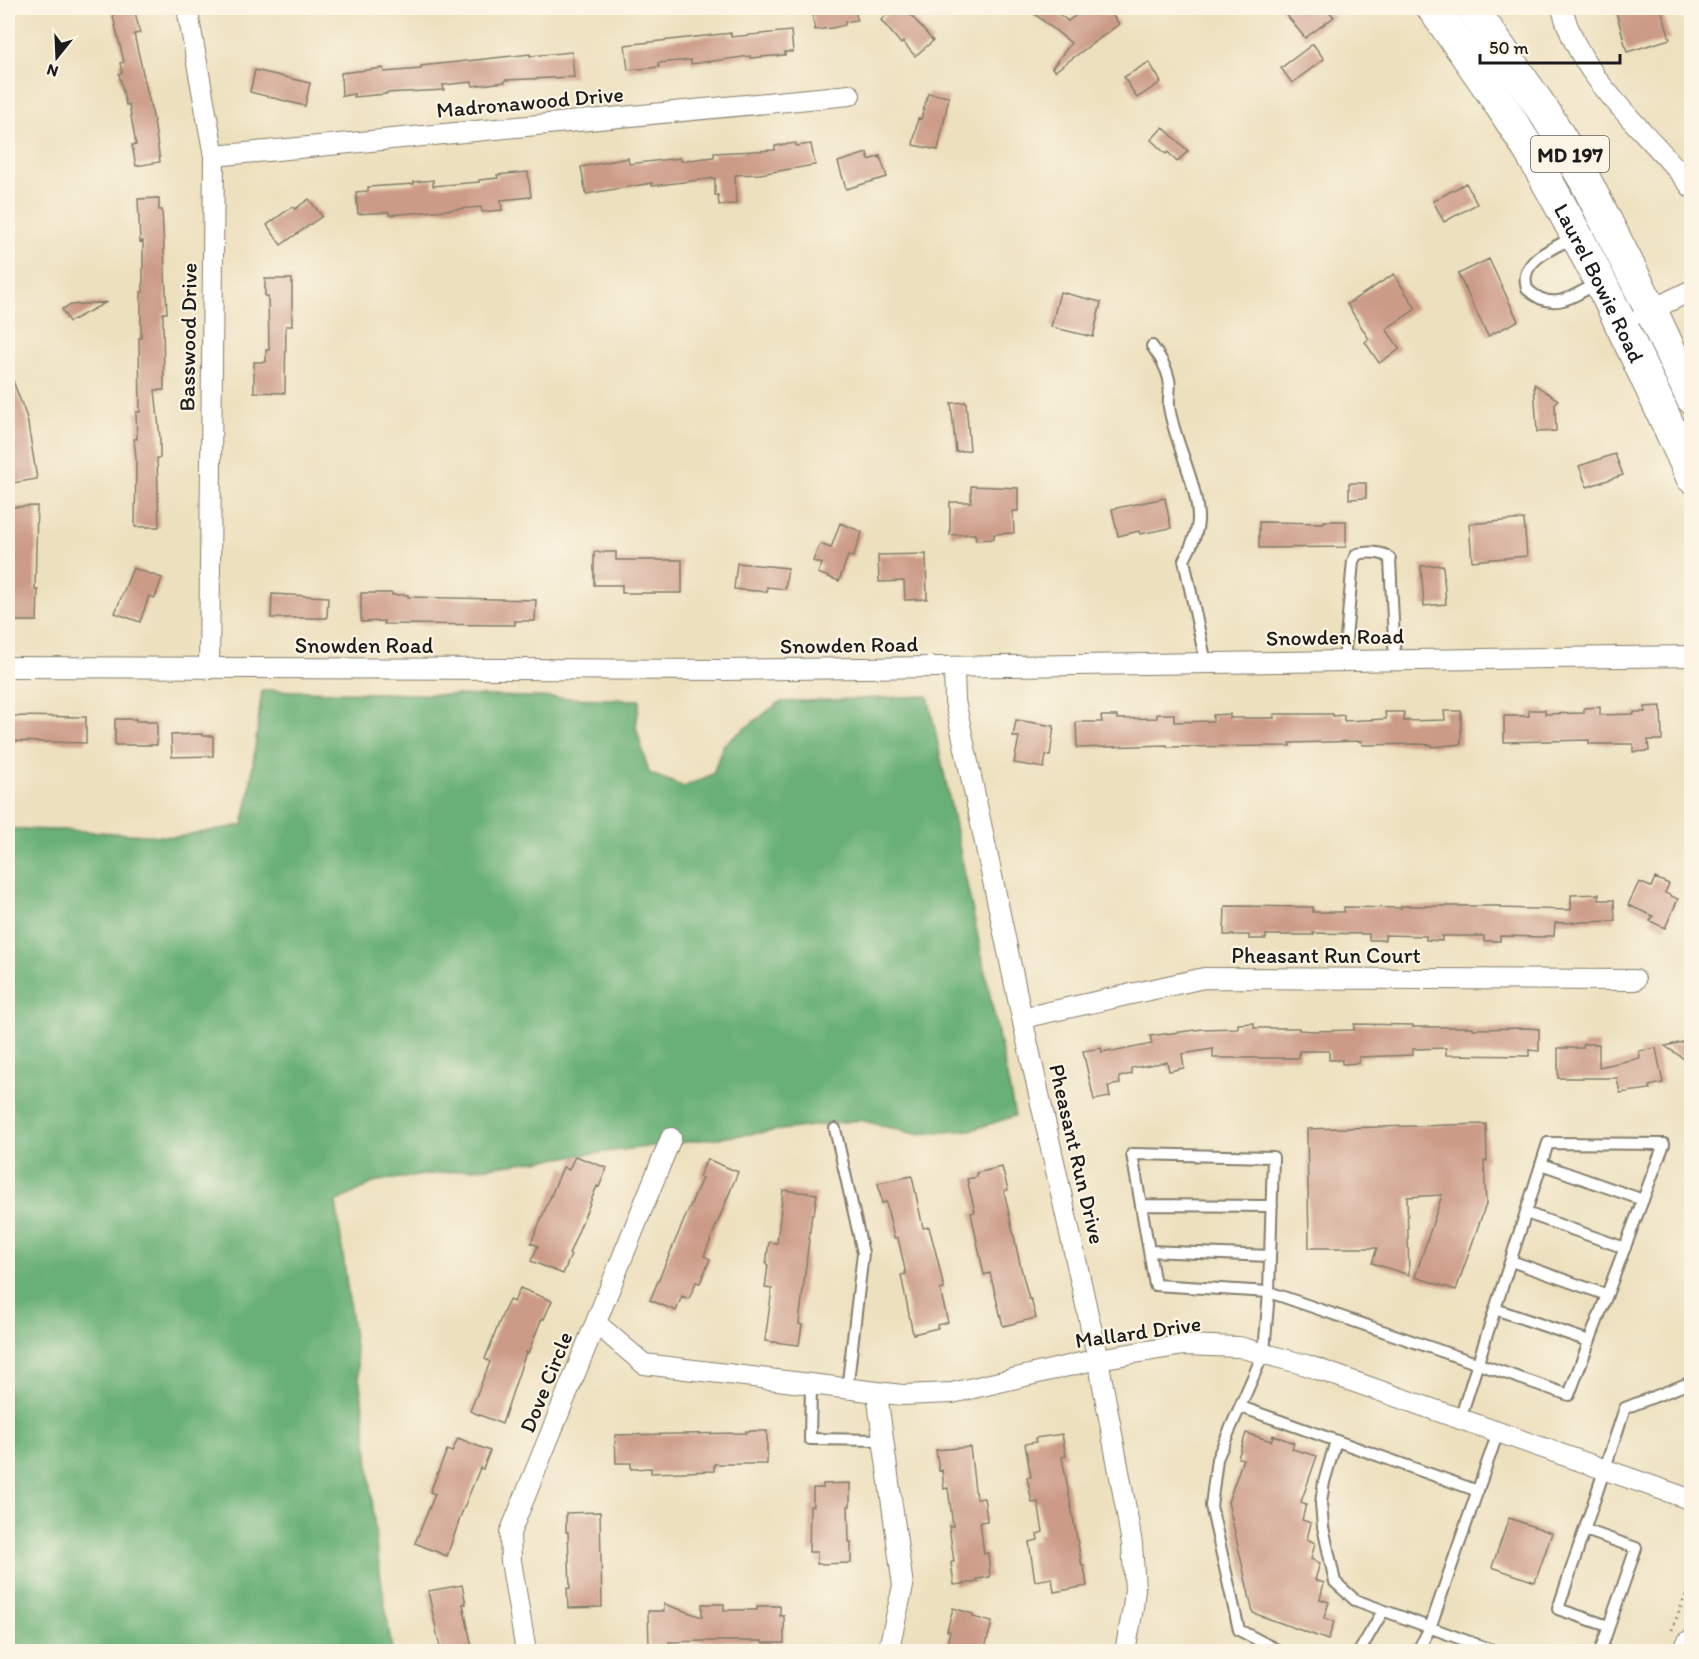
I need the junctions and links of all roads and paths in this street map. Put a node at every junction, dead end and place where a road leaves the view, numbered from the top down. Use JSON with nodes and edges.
{"nodes":[{"id":1,"x":187,"y":8,"type":"edge"},
{"id":2,"x":1433,"y":8,"type":"edge"},
{"id":3,"x":1472,"y":8,"type":"edge"},
{"id":4,"x":1562,"y":8,"type":"edge"},
{"id":5,"x":850,"y":95,"type":"dead end"},
{"id":6,"x":214,"y":156,"type":"junction"},
{"id":7,"x":1692,"y":188,"type":"edge"},
{"id":8,"x":1576,"y":236,"type":"junction"},
{"id":9,"x":1600,"y":282,"type":"junction"},
{"id":10,"x":1692,"y":291,"type":"edge"},
{"id":11,"x":1651,"y":310,"type":"junction"},
{"id":12,"x":1622,"y":325,"type":"junction"},
{"id":13,"x":1152,"y":346,"type":"dead end"},
{"id":14,"x":1692,"y":398,"type":"edge"},
{"id":15,"x":1692,"y":477,"type":"edge"},
{"id":16,"x":1692,"y":656,"type":"edge"},
{"id":17,"x":1344,"y":661,"type":"junction"},
{"id":18,"x":1395,"y":661,"type":"junction"},
{"id":19,"x":1206,"y":663,"type":"junction"},
{"id":20,"x":8,"y":667,"type":"edge"},
{"id":21,"x":954,"y":668,"type":"junction"},
{"id":22,"x":209,"y":669,"type":"junction"},
{"id":23,"x":1635,"y":980,"type":"dead end"},
{"id":24,"x":1022,"y":1018,"type":"junction"},
{"id":25,"x":835,"y":1129,"type":"dead end"},
{"id":26,"x":671,"y":1138,"type":"dead end"},
{"id":27,"x":1541,"y":1164,"type":"junction"},
{"id":28,"x":1643,"y":1200,"type":"junction"},
{"id":29,"x":1141,"y":1205,"type":"junction"},
{"id":30,"x":1272,"y":1206,"type":"junction"},
{"id":31,"x":1526,"y":1213,"type":"junction"},
{"id":32,"x":1624,"y":1248,"type":"junction"},
{"id":33,"x":1149,"y":1251,"type":"junction"},
{"id":34,"x":1270,"y":1256,"type":"junction"},
{"id":35,"x":1511,"y":1261,"type":"junction"},
{"id":36,"x":1269,"y":1292,"type":"junction"},
{"id":37,"x":1607,"y":1295,"type":"junction"},
{"id":38,"x":1495,"y":1309,"type":"junction"},
{"id":39,"x":596,"y":1323,"type":"junction"},
{"id":40,"x":1589,"y":1341,"type":"junction"},
{"id":41,"x":1264,"y":1352,"type":"junction"},
{"id":42,"x":1098,"y":1359,"type":"junction"},
{"id":43,"x":1478,"y":1362,"type":"junction"},
{"id":44,"x":1692,"y":1382,"type":"edge"},
{"id":45,"x":811,"y":1386,"type":"junction"},
{"id":46,"x":846,"y":1390,"type":"junction"},
{"id":47,"x":877,"y":1394,"type":"junction"},
{"id":48,"x":1241,"y":1407,"type":"junction"},
{"id":49,"x":1460,"y":1419,"type":"junction"},
{"id":50,"x":1498,"y":1432,"type":"junction"},
{"id":51,"x":884,"y":1440,"type":"junction"},
{"id":52,"x":1336,"y":1441,"type":"junction"},
{"id":53,"x":1606,"y":1470,"type":"junction"},
{"id":54,"x":1478,"y":1491,"type":"junction"},
{"id":55,"x":1692,"y":1500,"type":"edge"},
{"id":56,"x":1585,"y":1530,"type":"junction"},
{"id":57,"x":1692,"y":1578,"type":"edge"},
{"id":58,"x":1383,"y":1611,"type":"junction"},
{"id":59,"x":1608,"y":1626,"type":"junction"},
{"id":60,"x":1430,"y":1628,"type":"junction"},
{"id":61,"x":1465,"y":1640,"type":"junction"},
{"id":62,"x":1684,"y":1643,"type":"edge"},
{"id":63,"x":526,"y":1652,"type":"edge"},
{"id":64,"x":888,"y":1652,"type":"edge"},
{"id":65,"x":1125,"y":1652,"type":"edge"},
{"id":66,"x":1281,"y":1652,"type":"edge"},
{"id":67,"x":1359,"y":1652,"type":"edge"},
{"id":68,"x":1417,"y":1652,"type":"edge"},
{"id":69,"x":1460,"y":1652,"type":"edge"},
{"id":70,"x":1497,"y":1652,"type":"edge"},
{"id":71,"x":1600,"y":1652,"type":"edge"}],
"edges":[{"from":1,"to":6,"type":"street","name":"Basswood Drive"},
{"from":2,"to":8,"type":"main road","name":"Laurel Bowie Road","number":"MD 197"},
{"from":3,"to":11,"type":"main road","name":"Laurel Bowie Road","number":"MD 197"},
{"from":4,"to":7,"type":"street"},
{"from":5,"to":6,"type":"street","name":"Madronawood Drive"},
{"from":6,"to":22,"type":"street","name":"Basswood Drive"},
{"from":8,"to":9,"type":"main road","name":"Laurel Bowie Road","number":"MD 197"},
{"from":8,"to":9,"type":"lane"},
{"from":9,"to":12,"type":"main road","name":"Laurel Bowie Road","number":"MD 197"},
{"from":10,"to":11,"type":"street"},
{"from":11,"to":12,"type":"street"},
{"from":11,"to":14,"type":"main road","name":"Laurel Bowie Road","number":"MD 197"},
{"from":12,"to":15,"type":"main road","name":"Laurel Bowie Road","number":"MD 197"},
{"from":13,"to":19,"type":"lane"},
{"from":16,"to":18,"type":"street","name":"Snowden Road"},
{"from":17,"to":18,"type":"street","name":"Snowden Road"},
{"from":17,"to":18,"type":"lane"},
{"from":17,"to":19,"type":"street","name":"Snowden Road"},
{"from":19,"to":21,"type":"street","name":"Snowden Road"},
{"from":20,"to":22,"type":"street","name":"Snowden Road"},
{"from":21,"to":22,"type":"street","name":"Snowden Road"},
{"from":21,"to":24,"type":"street","name":"Pheasant Run Drive"},
{"from":23,"to":24,"type":"street","name":"Pheasant Run Court"},
{"from":24,"to":42,"type":"street","name":"Pheasant Run Drive"},
{"from":25,"to":46,"type":"lane"},
{"from":26,"to":39,"type":"street","name":"Dove Circle"},
{"from":27,"to":28,"type":"lane"},
{"from":27,"to":28,"type":"lane"},
{"from":27,"to":31,"type":"lane"},
{"from":28,"to":32,"type":"lane"},
{"from":29,"to":30,"type":"lane"},
{"from":29,"to":30,"type":"lane"},
{"from":29,"to":33,"type":"lane"},
{"from":30,"to":34,"type":"lane"},
{"from":31,"to":32,"type":"lane"},
{"from":31,"to":35,"type":"lane"},
{"from":32,"to":37,"type":"lane"},
{"from":33,"to":34,"type":"lane"},
{"from":33,"to":36,"type":"lane"},
{"from":34,"to":36,"type":"lane"},
{"from":35,"to":37,"type":"lane"},
{"from":35,"to":38,"type":"lane"},
{"from":36,"to":41,"type":"lane"},
{"from":36,"to":43,"type":"lane"},
{"from":37,"to":40,"type":"lane"},
{"from":38,"to":40,"type":"lane"},
{"from":38,"to":43,"type":"lane"},
{"from":39,"to":45,"type":"street","name":"Mallard Drive"},
{"from":39,"to":63,"type":"street","name":"Dove Circle"},
{"from":40,"to":43,"type":"lane"},
{"from":41,"to":42,"type":"street","name":"Mallard Drive"},
{"from":41,"to":48,"type":"lane"},
{"from":41,"to":49,"type":"street","name":"Mallard Drive"},
{"from":42,"to":47,"type":"street","name":"Mallard Drive"},
{"from":42,"to":65,"type":"street","name":"Pheasant Run Drive"},
{"from":43,"to":49,"type":"lane"},
{"from":44,"to":53,"type":"lane"},
{"from":45,"to":46,"type":"street","name":"Mallard Drive"},
{"from":45,"to":51,"type":"lane"},
{"from":46,"to":47,"type":"street","name":"Mallard Drive"},
{"from":47,"to":51,"type":"street"},
{"from":48,"to":52,"type":"lane"},
{"from":48,"to":66,"type":"lane"},
{"from":49,"to":50,"type":"street","name":"Mallard Drive"},
{"from":50,"to":53,"type":"street","name":"Mallard Drive"},
{"from":50,"to":54,"type":"lane"},
{"from":51,"to":64,"type":"street"},
{"from":52,"to":54,"type":"lane"},
{"from":52,"to":58,"type":"lane"},
{"from":53,"to":55,"type":"street","name":"Mallard Drive"},
{"from":53,"to":56,"type":"lane"},
{"from":54,"to":60,"type":"lane"},
{"from":56,"to":59,"type":"lane"},
{"from":56,"to":59,"type":"lane"},
{"from":57,"to":62,"type":"path"},
{"from":58,"to":60,"type":"lane"},
{"from":58,"to":67,"type":"lane"},
{"from":59,"to":71,"type":"lane"},
{"from":60,"to":61,"type":"lane"},
{"from":60,"to":68,"type":"lane"},
{"from":61,"to":69,"type":"lane"},
{"from":61,"to":70,"type":"lane"}]}
